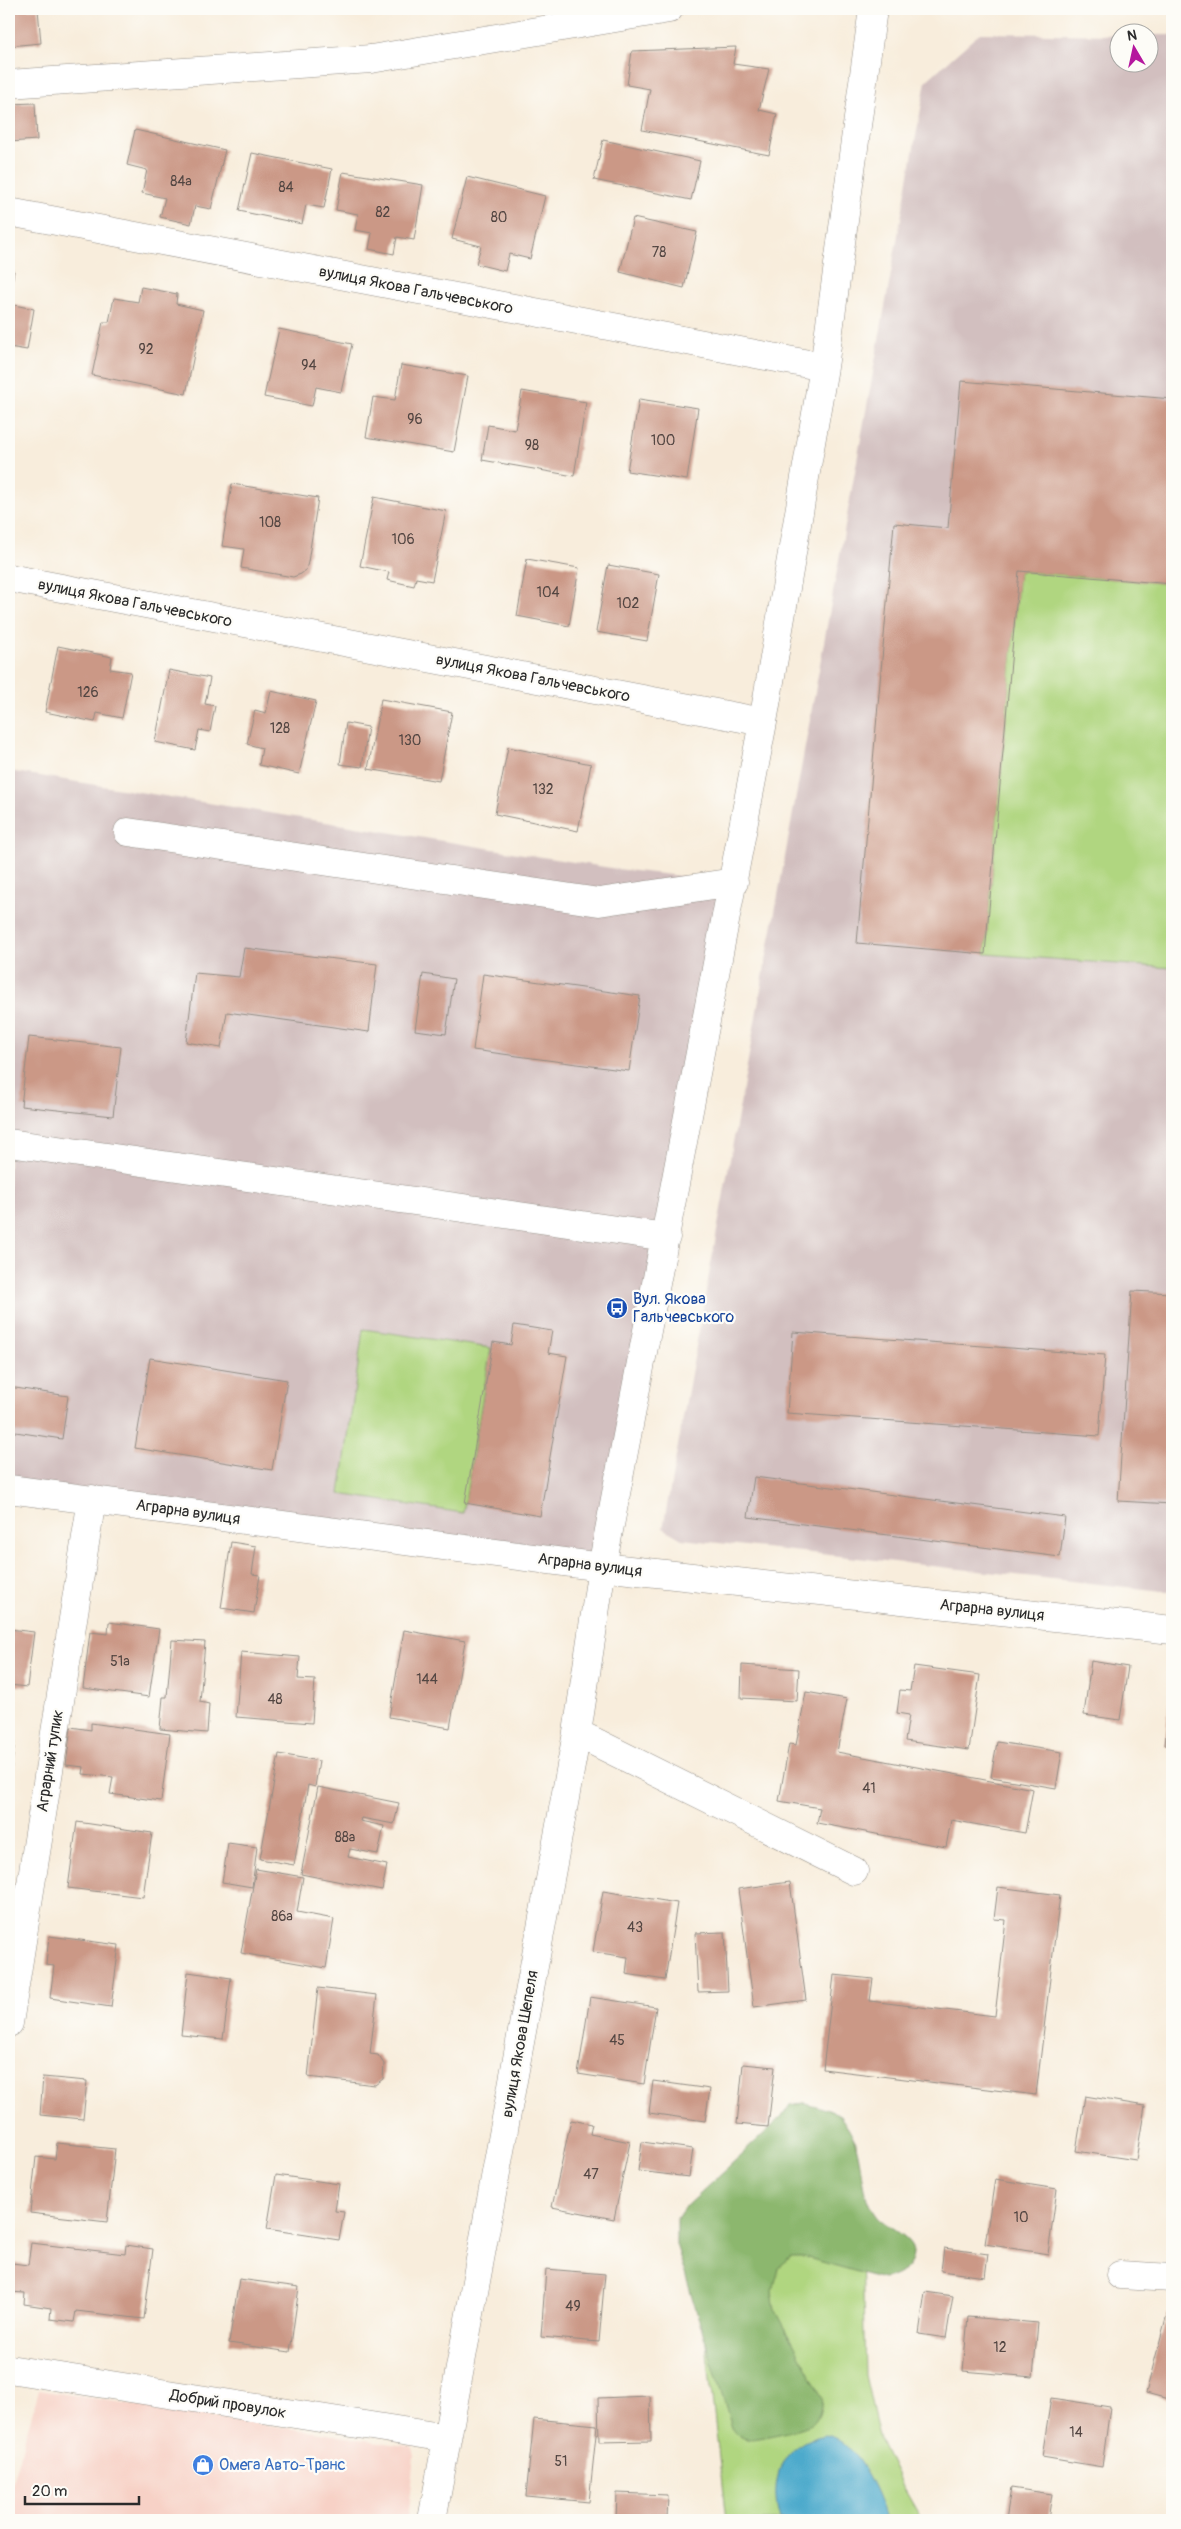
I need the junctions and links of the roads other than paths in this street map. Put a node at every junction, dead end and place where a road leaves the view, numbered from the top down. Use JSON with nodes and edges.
{"nodes":[{"id":1,"x":668,"y":9,"type":"edge"},
{"id":2,"x":873,"y":9,"type":"edge"},
{"id":3,"x":9,"y":84,"type":"edge"},
{"id":4,"x":9,"y":212,"type":"edge"},
{"id":5,"x":824,"y":367,"type":"junction"},
{"id":6,"x":9,"y":578,"type":"edge"},
{"id":7,"x":763,"y":722,"type":"junction"},
{"id":8,"x":128,"y":832,"type":"dead end"},
{"id":9,"x":734,"y":882,"type":"junction"},
{"id":10,"x":9,"y":1143,"type":"edge"},
{"id":11,"x":666,"y":1237,"type":"junction"},
{"id":12,"x":9,"y":1489,"type":"edge"},
{"id":13,"x":92,"y":1499,"type":"junction"},
{"id":14,"x":602,"y":1567,"type":"junction"},
{"id":15,"x":1172,"y":1630,"type":"edge"},
{"id":16,"x":577,"y":1733,"type":"junction"},
{"id":17,"x":854,"y":1872,"type":"dead end"},
{"id":18,"x":9,"y":2023,"type":"edge"},
{"id":19,"x":1120,"y":2275,"type":"dead end"},
{"id":20,"x":1172,"y":2278,"type":"edge"},
{"id":21,"x":9,"y":2369,"type":"edge"},
{"id":22,"x":447,"y":2438,"type":"junction"},
{"id":23,"x":432,"y":2520,"type":"edge"}],
"edges":[{"from":1,"to":3,"type":"street"},
{"from":2,"to":5,"type":"street","name":"вулиця Якова Шепеля"},
{"from":4,"to":5,"type":"street","name":"вулиця Якова Гальчевського"},
{"from":5,"to":7,"type":"street","name":"вулиця Якова Шепеля"},
{"from":6,"to":7,"type":"street","name":"вулиця Якова Гальчевського"},
{"from":7,"to":9,"type":"street","name":"вулиця Якова Шепеля"},
{"from":8,"to":9,"type":"street"},
{"from":9,"to":11,"type":"street","name":"вулиця Якова Шепеля"},
{"from":10,"to":11,"type":"street"},
{"from":11,"to":14,"type":"street","name":"вулиця Якова Шепеля"},
{"from":12,"to":13,"type":"street","name":"Аграрна вулиця"},
{"from":13,"to":14,"type":"street","name":"Аграрна вулиця"},
{"from":13,"to":18,"type":"street","name":"Аграрний тупик"},
{"from":14,"to":15,"type":"street","name":"Аграрна вулиця"},
{"from":14,"to":16,"type":"street","name":"вулиця Якова Шепеля"},
{"from":16,"to":17,"type":"street"},
{"from":16,"to":22,"type":"street","name":"вулиця Якова Шепеля"},
{"from":19,"to":20,"type":"street"},
{"from":21,"to":22,"type":"street","name":"Добрий провулок"},
{"from":22,"to":23,"type":"street","name":"вулиця Якова Шепеля"}]}
